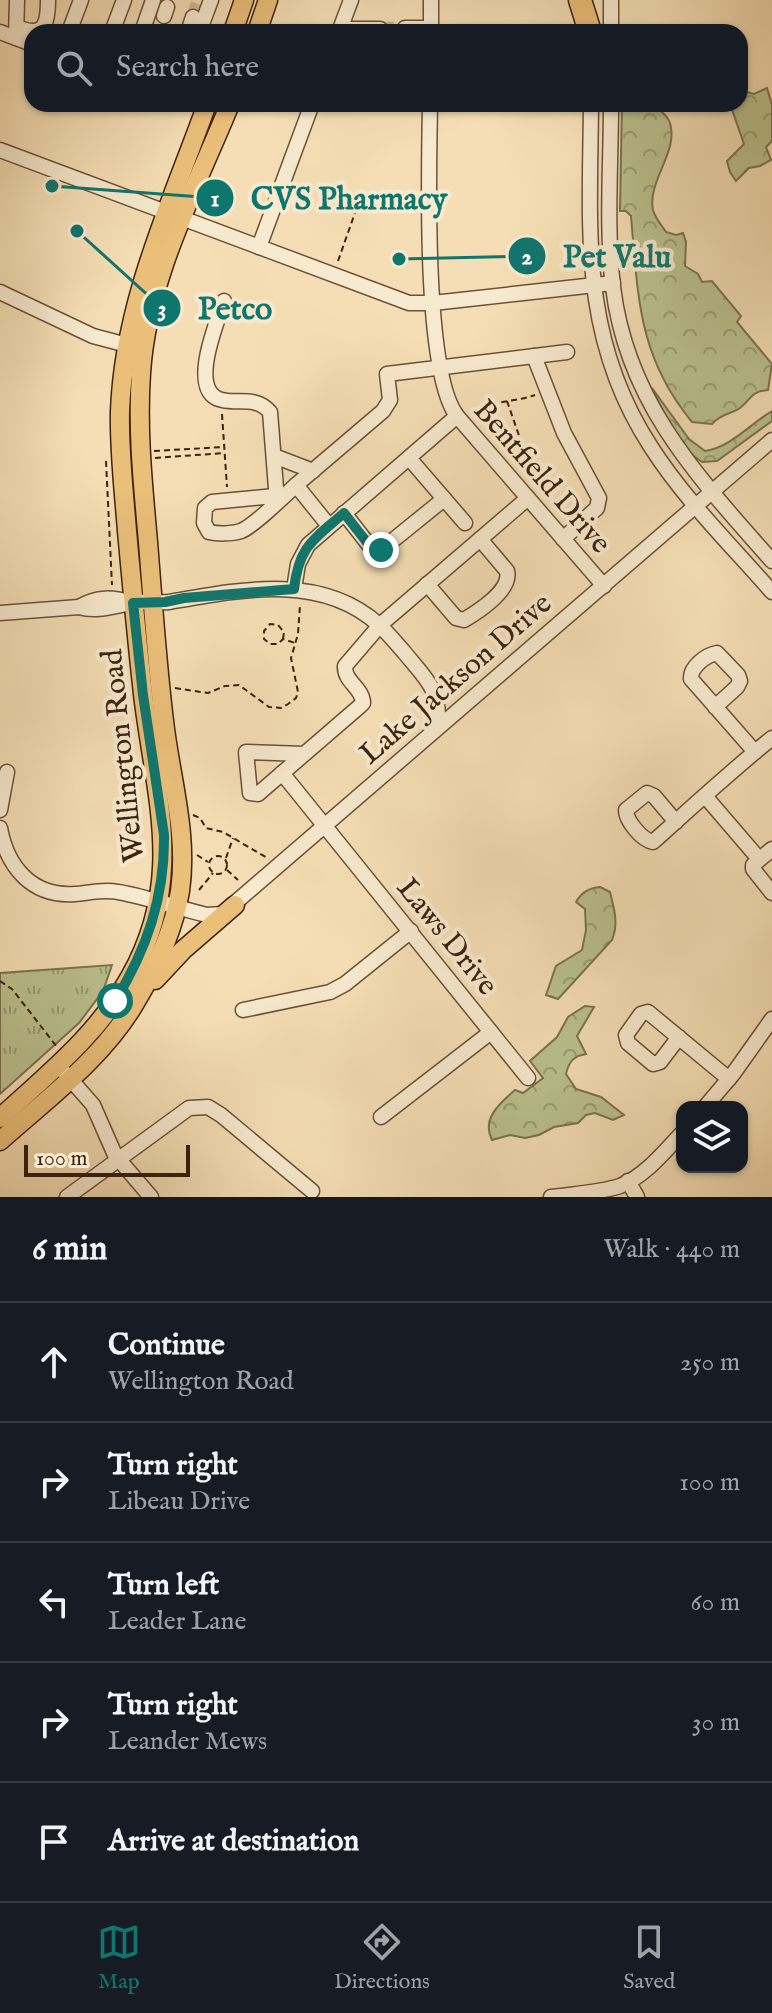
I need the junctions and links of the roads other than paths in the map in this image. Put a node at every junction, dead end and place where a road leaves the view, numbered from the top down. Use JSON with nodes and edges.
{"nodes":[{"id":1,"x":17,"y":0,"type":"edge"},
{"id":2,"x":48,"y":0,"type":"edge"},
{"id":3,"x":81,"y":0,"type":"edge"},
{"id":4,"x":124,"y":0,"type":"edge"},
{"id":5,"x":211,"y":0,"type":"edge"},
{"id":6,"x":244,"y":0,"type":"edge"},
{"id":7,"x":268,"y":0,"type":"edge"},
{"id":8,"x":351,"y":0,"type":"edge"},
{"id":9,"x":431,"y":0,"type":"edge"},
{"id":10,"x":580,"y":0,"type":"edge"},
{"id":11,"x":591,"y":0,"type":"edge"},
{"id":12,"x":611,"y":0,"type":"edge"},
{"id":13,"x":161,"y":8,"type":"edge"},
{"id":14,"x":47,"y":24,"type":"edge"},
{"id":15,"x":72,"y":24,"type":"edge"},
{"id":16,"x":115,"y":24,"type":"edge"},
{"id":17,"x":148,"y":24,"type":"edge"},
{"id":18,"x":195,"y":24,"type":"edge"},
{"id":19,"x":236,"y":24,"type":"edge"},
{"id":20,"x":260,"y":24,"type":"edge"},
{"id":21,"x":342,"y":24,"type":"edge"},
{"id":22,"x":431,"y":24,"type":"edge"},
{"id":23,"x":588,"y":24,"type":"edge"},
{"id":24,"x":590,"y":24,"type":"edge"},
{"id":25,"x":611,"y":24,"type":"edge"},
{"id":26,"x":0,"y":32,"type":"edge"},
{"id":27,"x":16,"y":32,"type":"junction"},
{"id":28,"x":24,"y":32,"type":"edge"},
{"id":29,"x":24,"y":38,"type":"edge"},
{"id":30,"x":200,"y":112,"type":"edge"},
{"id":31,"x":226,"y":112,"type":"edge"},
{"id":32,"x":309,"y":112,"type":"edge"},
{"id":33,"x":430,"y":112,"type":"edge"},
{"id":34,"x":591,"y":112,"type":"edge"},
{"id":35,"x":611,"y":112,"type":"edge"},
{"id":36,"x":0,"y":150,"type":"edge"},
{"id":37,"x":175,"y":216,"type":"junction"},
{"id":38,"x":259,"y":247,"type":"junction"},
{"id":39,"x":613,"y":283,"type":"junction"},
{"id":40,"x":593,"y":286,"type":"junction"},
{"id":41,"x":0,"y":292,"type":"edge"},
{"id":42,"x":224,"y":301,"type":"dead end"},
{"id":43,"x":433,"y":303,"type":"junction"},
{"id":44,"x":127,"y":345,"type":"junction"},
{"id":45,"x":567,"y":352,"type":"dead end"},
{"id":46,"x":534,"y":356,"type":"junction"},
{"id":47,"x":440,"y":368,"type":"junction"},
{"id":48,"x":460,"y":420,"type":"junction"},
{"id":49,"x":772,"y":440,"type":"edge"},
{"id":50,"x":274,"y":456,"type":"junction"},
{"id":51,"x":409,"y":458,"type":"junction"},
{"id":52,"x":313,"y":471,"type":"junction"},
{"id":53,"x":296,"y":485,"type":"junction"},
{"id":54,"x":711,"y":492,"type":"junction"},
{"id":55,"x":279,"y":498,"type":"junction"},
{"id":56,"x":444,"y":499,"type":"junction"},
{"id":57,"x":528,"y":499,"type":"junction"},
{"id":58,"x":696,"y":506,"type":"junction"},
{"id":59,"x":344,"y":513,"type":"junction"},
{"id":60,"x":465,"y":523,"type":"dead end"},
{"id":61,"x":329,"y":526,"type":"junction"},
{"id":62,"x":480,"y":539,"type":"junction"},
{"id":63,"x":563,"y":539,"type":"junction"},
{"id":64,"x":772,"y":561,"type":"edge"},
{"id":65,"x":151,"y":581,"type":"junction"},
{"id":66,"x":427,"y":584,"type":"junction"},
{"id":67,"x":604,"y":586,"type":"junction"},
{"id":68,"x":772,"y":592,"type":"edge"},
{"id":69,"x":297,"y":596,"type":"junction"},
{"id":70,"x":184,"y":598,"type":"junction"},
{"id":71,"x":153,"y":601,"type":"junction"},
{"id":72,"x":133,"y":603,"type":"junction"},
{"id":73,"x":0,"y":612,"type":"edge"},
{"id":74,"x":380,"y":625,"type":"junction"},
{"id":75,"x":433,"y":687,"type":"junction"},
{"id":76,"x":715,"y":707,"type":"dead end"},
{"id":77,"x":454,"y":712,"type":"junction"},
{"id":78,"x":437,"y":726,"type":"junction"},
{"id":79,"x":772,"y":738,"type":"edge"},
{"id":80,"x":755,"y":752,"type":"junction"},
{"id":81,"x":304,"y":754,"type":"junction"},
{"id":82,"x":7,"y":772,"type":"dead end"},
{"id":83,"x":282,"y":773,"type":"junction"},
{"id":84,"x":705,"y":796,"type":"junction"},
{"id":85,"x":0,"y":810,"type":"edge"},
{"id":86,"x":676,"y":822,"type":"dead end"},
{"id":87,"x":326,"y":826,"type":"junction"},
{"id":88,"x":0,"y":828,"type":"edge"},
{"id":89,"x":772,"y":849,"type":"edge"},
{"id":90,"x":759,"y":859,"type":"junction"},
{"id":91,"x":772,"y":893,"type":"edge"},
{"id":92,"x":168,"y":904,"type":"junction"},
{"id":93,"x":235,"y":905,"type":"junction"},
{"id":94,"x":411,"y":931,"type":"junction"},
{"id":95,"x":137,"y":1000,"type":"junction"},
{"id":96,"x":243,"y":1010,"type":"dead end"},
{"id":97,"x":772,"y":1019,"type":"edge"},
{"id":98,"x":491,"y":1032,"type":"junction"},
{"id":99,"x":679,"y":1037,"type":"dead end"},
{"id":100,"x":62,"y":1064,"type":"junction"},
{"id":101,"x":528,"y":1078,"type":"dead end"},
{"id":102,"x":729,"y":1079,"type":"junction"},
{"id":103,"x":710,"y":1101,"type":"edge"},
{"id":104,"x":381,"y":1117,"type":"dead end"},
{"id":105,"x":0,"y":1118,"type":"edge"},
{"id":106,"x":676,"y":1139,"type":"edge"},
{"id":107,"x":0,"y":1141,"type":"edge"},
{"id":108,"x":119,"y":1159,"type":"junction"},
{"id":109,"x":628,"y":1181,"type":"junction"},
{"id":110,"x":312,"y":1191,"type":"dead end"},
{"id":111,"x":67,"y":1197,"type":"edge"},
{"id":112,"x":151,"y":1197,"type":"edge"},
{"id":113,"x":551,"y":1197,"type":"edge"},
{"id":114,"x":637,"y":1197,"type":"edge"}],
"edges":[{"from":1,"to":27,"type":"street"},
{"from":2,"to":14,"type":"street"},
{"from":3,"to":15,"type":"street"},
{"from":4,"to":16,"type":"street"},
{"from":5,"to":18,"type":"street"},
{"from":6,"to":19,"type":"main road"},
{"from":7,"to":20,"type":"main road"},
{"from":8,"to":21,"type":"street"},
{"from":9,"to":22,"type":"street"},
{"from":10,"to":23,"type":"highway"},
{"from":11,"to":24,"type":"street"},
{"from":12,"to":25,"type":"street"},
{"from":13,"to":17,"type":"street"},
{"from":26,"to":27,"type":"street"},
{"from":27,"to":28,"type":"street"},
{"from":27,"to":29,"type":"street"},
{"from":30,"to":37,"type":"main road","name":"Wellington Road"},
{"from":31,"to":37,"type":"main road","name":"Wellington Road"},
{"from":32,"to":38,"type":"street"},
{"from":33,"to":43,"type":"street","name":"Bentfield Drive"},
{"from":34,"to":40,"type":"street"},
{"from":35,"to":39,"type":"street"},
{"from":36,"to":37,"type":"street"},
{"from":37,"to":38,"type":"street"},
{"from":37,"to":44,"type":"main road","name":"Wellington Road"},
{"from":37,"to":65,"type":"main road","name":"Wellington Road"},
{"from":38,"to":43,"type":"street"},
{"from":39,"to":40,"type":"street"},
{"from":39,"to":54,"type":"street"},
{"from":40,"to":43,"type":"street"},
{"from":40,"to":58,"type":"street"},
{"from":41,"to":44,"type":"street"},
{"from":42,"to":50,"type":"street"},
{"from":43,"to":47,"type":"street","name":"Bentfield Drive"},
{"from":44,"to":72,"type":"main road","name":"Wellington Road"},
{"from":45,"to":46,"type":"street"},
{"from":46,"to":47,"type":"street"},
{"from":46,"to":63,"type":"street"},
{"from":47,"to":48,"type":"street","name":"Bentfield Drive"},
{"from":47,"to":52,"type":"street"},
{"from":48,"to":51,"type":"street"},
{"from":48,"to":57,"type":"street","name":"Bentfield Drive"},
{"from":49,"to":54,"type":"street","name":"Lake Jackson Drive"},
{"from":50,"to":52,"type":"street"},
{"from":50,"to":55,"type":"street"},
{"from":51,"to":56,"type":"street"},
{"from":51,"to":59,"type":"street"},
{"from":52,"to":53,"type":"street"},
{"from":53,"to":55,"type":"street"},
{"from":53,"to":61,"type":"street"},
{"from":54,"to":58,"type":"street","name":"Lake Jackson Drive"},
{"from":54,"to":64,"type":"street"},
{"from":55,"to":55,"type":"street"},
{"from":56,"to":59,"type":"street"},
{"from":56,"to":60,"type":"street"},
{"from":57,"to":62,"type":"street"},
{"from":57,"to":63,"type":"street","name":"Bentfield Drive"},
{"from":58,"to":67,"type":"street","name":"Lake Jackson Drive"},
{"from":58,"to":68,"type":"street"},
{"from":59,"to":61,"type":"street"},
{"from":61,"to":69,"type":"street"},
{"from":62,"to":66,"type":"street"},
{"from":62,"to":66,"type":"street"},
{"from":63,"to":67,"type":"street","name":"Bentfield Drive"},
{"from":65,"to":70,"type":"street"},
{"from":65,"to":71,"type":"main road","name":"Wellington Road"},
{"from":66,"to":74,"type":"street"},
{"from":67,"to":77,"type":"street","name":"Lake Jackson Drive"},
{"from":69,"to":70,"type":"street"},
{"from":69,"to":74,"type":"street"},
{"from":70,"to":71,"type":"street"},
{"from":71,"to":72,"type":"street"},
{"from":71,"to":92,"type":"main road","name":"Wellington Road"},
{"from":72,"to":73,"type":"street"},
{"from":72,"to":92,"type":"main road","name":"Wellington Road"},
{"from":74,"to":75,"type":"street"},
{"from":74,"to":81,"type":"street"},
{"from":75,"to":77,"type":"street"},
{"from":75,"to":78,"type":"street"},
{"from":76,"to":80,"type":"street"},
{"from":77,"to":78,"type":"street","name":"Lake Jackson Drive"},
{"from":78,"to":87,"type":"street","name":"Lake Jackson Drive"},
{"from":79,"to":80,"type":"street"},
{"from":80,"to":84,"type":"street"},
{"from":81,"to":83,"type":"street"},
{"from":81,"to":83,"type":"street"},
{"from":82,"to":85,"type":"street"},
{"from":83,"to":87,"type":"street","name":"Laws Drive"},
{"from":84,"to":86,"type":"street"},
{"from":84,"to":90,"type":"street"},
{"from":87,"to":93,"type":"street","name":"Lake Jackson Drive"},
{"from":87,"to":94,"type":"street","name":"Laws Drive"},
{"from":88,"to":92,"type":"street","name":"Lake Jackson Drive"},
{"from":89,"to":90,"type":"street"},
{"from":90,"to":91,"type":"street"},
{"from":92,"to":93,"type":"street","name":"Lake Jackson Drive"},
{"from":92,"to":95,"type":"main road","name":"Wellington Road"},
{"from":92,"to":100,"type":"main road","name":"Wellington Road"},
{"from":93,"to":95,"type":"main road"},
{"from":94,"to":96,"type":"street"},
{"from":94,"to":98,"type":"street","name":"Laws Drive"},
{"from":95,"to":100,"type":"main road","name":"Wellington Road"},
{"from":97,"to":102,"type":"street"},
{"from":98,"to":101,"type":"street","name":"Laws Drive"},
{"from":98,"to":104,"type":"street"},
{"from":99,"to":102,"type":"street"},
{"from":100,"to":105,"type":"main road","name":"Wellington Road"},
{"from":100,"to":107,"type":"main road","name":"Wellington Road"},
{"from":100,"to":108,"type":"street"},
{"from":102,"to":103,"type":"street"},
{"from":106,"to":109,"type":"street"},
{"from":108,"to":110,"type":"street"},
{"from":108,"to":111,"type":"street"},
{"from":108,"to":112,"type":"street"},
{"from":109,"to":113,"type":"street"},
{"from":109,"to":114,"type":"street"}]}
